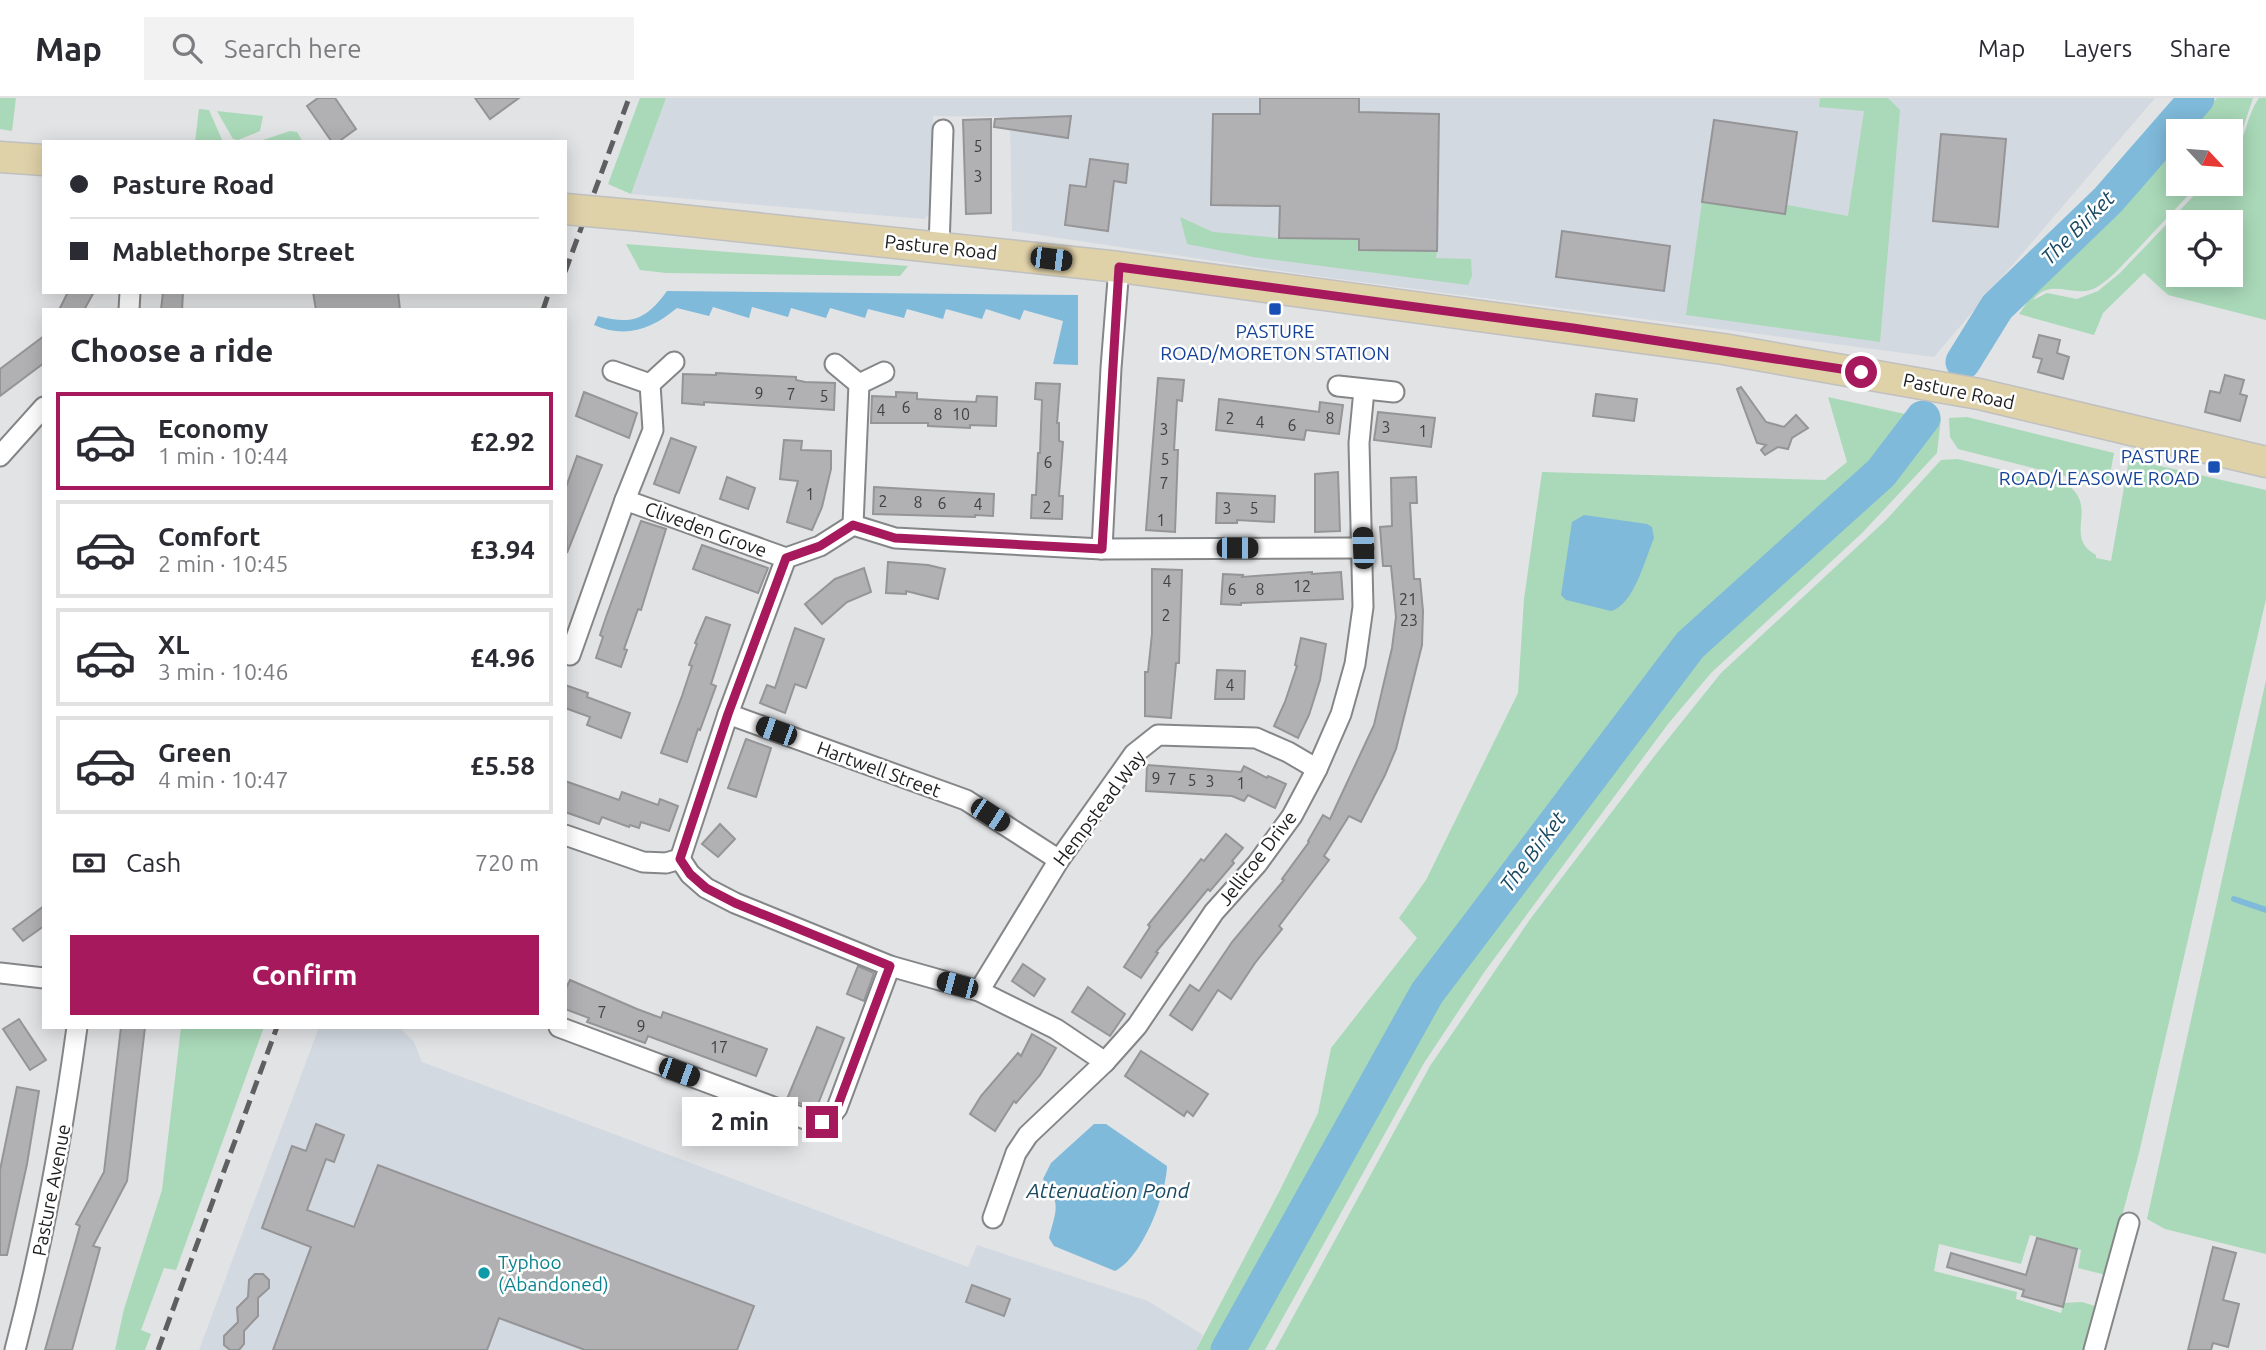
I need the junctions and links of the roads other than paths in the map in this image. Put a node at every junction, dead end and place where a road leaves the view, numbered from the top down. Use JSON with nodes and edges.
{"nodes":[{"id":1,"x":943,"y":130,"type":"dead end"},
{"id":2,"x":0,"y":156,"type":"edge"},
{"id":3,"x":42,"y":160,"type":"edge"},
{"id":4,"x":567,"y":209,"type":"edge"},
{"id":5,"x":939,"y":247,"type":"junction"},
{"id":6,"x":1119,"y":267,"type":"junction"},
{"id":7,"x":674,"y":362,"type":"dead end"},
{"id":8,"x":835,"y":364,"type":"dead end"},
{"id":9,"x":613,"y":371,"type":"dead end"},
{"id":10,"x":884,"y":372,"type":"dead end"},
{"id":11,"x":650,"y":384,"type":"junction"},
{"id":12,"x":859,"y":384,"type":"junction"},
{"id":13,"x":1338,"y":386,"type":"dead end"},
{"id":14,"x":1364,"y":390,"type":"junction"},
{"id":15,"x":1394,"y":393,"type":"dead end"},
{"id":16,"x":42,"y":409,"type":"edge"},
{"id":17,"x":22,"y":432,"type":"junction"},
{"id":18,"x":0,"y":440,"type":"edge"},
{"id":19,"x":0,"y":456,"type":"edge"},
{"id":20,"x":2266,"y":462,"type":"edge"},
{"id":21,"x":625,"y":500,"type":"junction"},
{"id":22,"x":853,"y":525,"type":"junction"},
{"id":23,"x":1363,"y":548,"type":"junction"},
{"id":24,"x":1102,"y":549,"type":"junction"},
{"id":25,"x":786,"y":558,"type":"junction"},
{"id":26,"x":569,"y":654,"type":"dead end"},
{"id":27,"x":728,"y":714,"type":"junction"},
{"id":28,"x":1317,"y":769,"type":"junction"},
{"id":29,"x":567,"y":836,"type":"edge"},
{"id":30,"x":680,"y":859,"type":"junction"},
{"id":31,"x":1059,"y":859,"type":"junction"},
{"id":32,"x":890,"y":966,"type":"junction"},
{"id":33,"x":0,"y":972,"type":"edge"},
{"id":34,"x":42,"y":978,"type":"edge"},
{"id":35,"x":979,"y":991,"type":"junction"},
{"id":36,"x":77,"y":1029,"type":"edge"},
{"id":37,"x":564,"y":1029,"type":"edge"},
{"id":38,"x":1105,"y":1062,"type":"junction"},
{"id":39,"x":993,"y":1219,"type":"dead end"},
{"id":40,"x":2129,"y":1223,"type":"dead end"},
{"id":41,"x":15,"y":1350,"type":"edge"},
{"id":42,"x":2094,"y":1350,"type":"edge"}],
"edges":[{"from":1,"to":5,"type":"street"},
{"from":2,"to":3,"type":"main road"},
{"from":4,"to":5,"type":"main road","name":"Pasture Road","bridge":true},
{"from":5,"to":6,"type":"main road","name":"Pasture Road"},
{"from":6,"to":20,"type":"main road","name":"Pasture Road"},
{"from":6,"to":24,"type":"street"},
{"from":7,"to":11,"type":"street"},
{"from":8,"to":12,"type":"street"},
{"from":9,"to":11,"type":"street"},
{"from":10,"to":12,"type":"street"},
{"from":11,"to":21,"type":"street","name":"Cliveden Grove"},
{"from":12,"to":22,"type":"street"},
{"from":13,"to":14,"type":"street"},
{"from":14,"to":15,"type":"street"},
{"from":14,"to":23,"type":"street","name":"Jellicoe Drive"},
{"from":16,"to":17,"type":"street"},
{"from":17,"to":18,"type":"street"},
{"from":17,"to":19,"type":"street"},
{"from":21,"to":25,"type":"street","name":"Cliveden Grove"},
{"from":21,"to":26,"type":"street","name":"Cliveden Grove"},
{"from":22,"to":24,"type":"street"},
{"from":22,"to":25,"type":"street"},
{"from":23,"to":24,"type":"street"},
{"from":23,"to":28,"type":"street","name":"Jellicoe Drive"},
{"from":25,"to":27,"type":"street"},
{"from":27,"to":30,"type":"street"},
{"from":27,"to":31,"type":"street","name":"Hartwell Street"},
{"from":28,"to":31,"type":"street","name":"Hempstead Way"},
{"from":28,"to":38,"type":"street","name":"Jellicoe Drive"},
{"from":29,"to":30,"type":"street"},
{"from":30,"to":32,"type":"street"},
{"from":31,"to":35,"type":"street","name":"Hempstead Way"},
{"from":32,"to":35,"type":"street"},
{"from":32,"to":37,"type":"street"},
{"from":33,"to":34,"type":"street"},
{"from":35,"to":38,"type":"street"},
{"from":36,"to":41,"type":"street","name":"Pasture Avenue"},
{"from":38,"to":39,"type":"street","name":"Jellicoe Drive"},
{"from":40,"to":42,"type":"street"}]}
